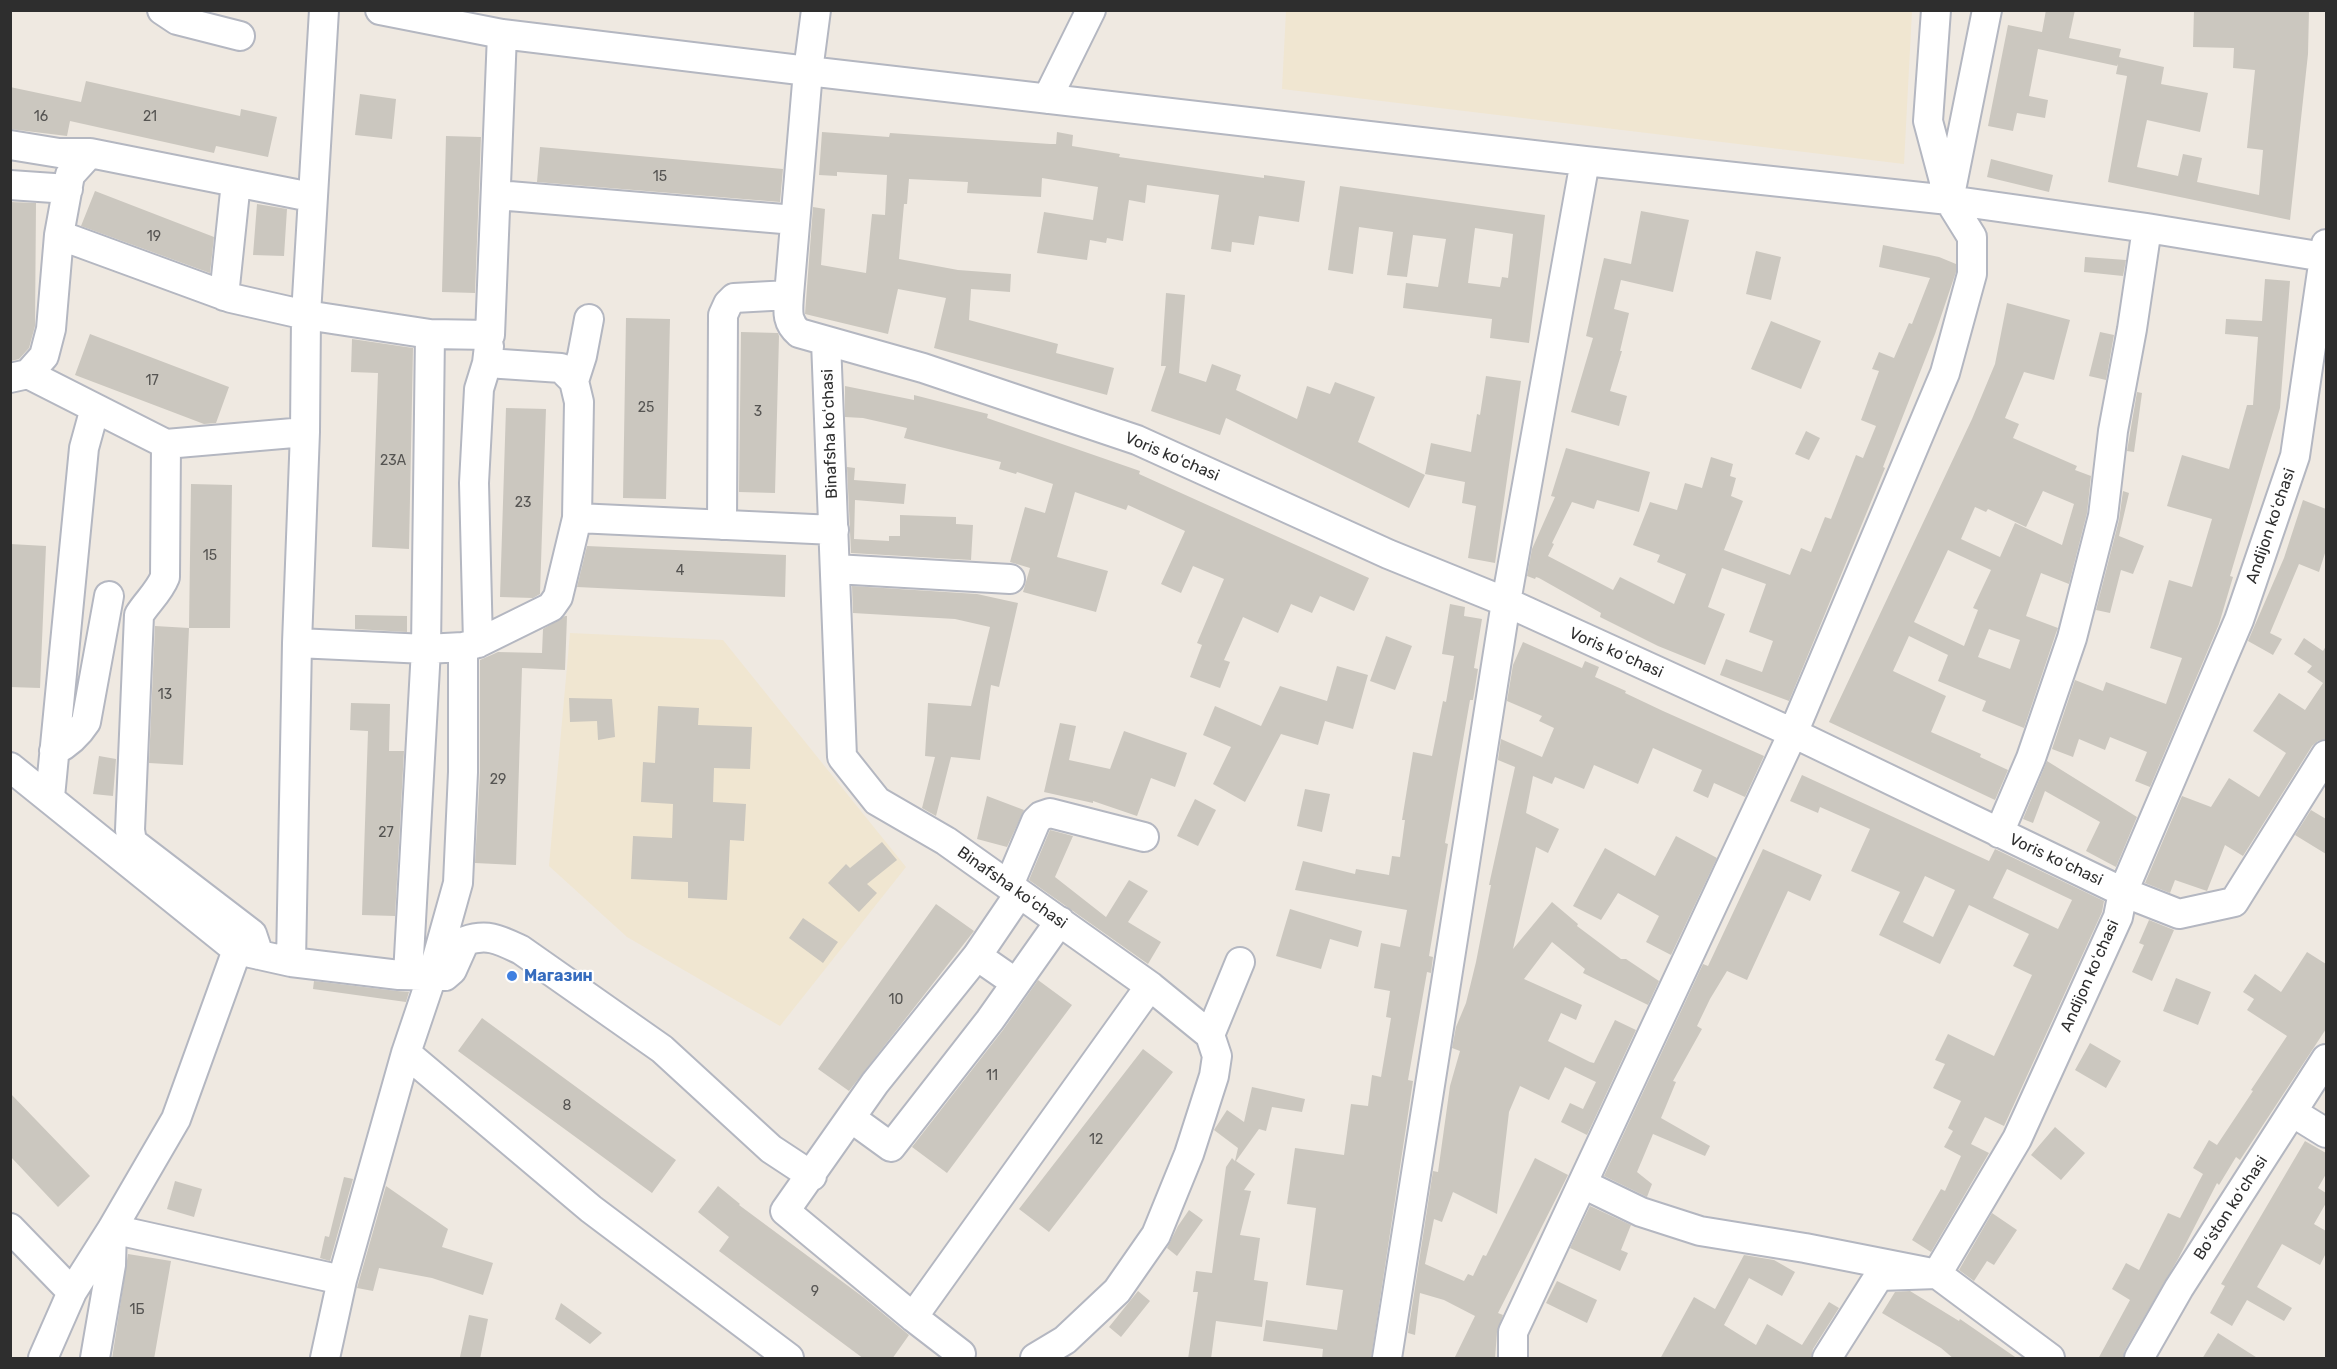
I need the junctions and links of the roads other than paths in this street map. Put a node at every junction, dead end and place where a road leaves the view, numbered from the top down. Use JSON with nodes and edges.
{"nodes":[{"id":1,"x":162,"y":10,"type":"edge"},
{"id":2,"x":324,"y":10,"type":"edge"},
{"id":3,"x":380,"y":10,"type":"edge"},
{"id":4,"x":816,"y":10,"type":"edge"},
{"id":5,"x":1091,"y":10,"type":"edge"},
{"id":6,"x":1936,"y":10,"type":"edge"},
{"id":7,"x":1987,"y":10,"type":"edge"},
{"id":8,"x":502,"y":34,"type":"junction"},
{"id":9,"x":240,"y":36,"type":"dead end"},
{"id":10,"x":808,"y":71,"type":"junction"},
{"id":11,"x":1047,"y":99,"type":"junction"},
{"id":12,"x":10,"y":145,"type":"edge"},
{"id":13,"x":90,"y":153,"type":"junction"},
{"id":14,"x":1585,"y":161,"type":"junction"},
{"id":15,"x":236,"y":182,"type":"junction"},
{"id":16,"x":10,"y":185,"type":"edge"},
{"id":17,"x":68,"y":189,"type":"junction"},
{"id":18,"x":497,"y":195,"type":"junction"},
{"id":19,"x":311,"y":197,"type":"junction"},
{"id":20,"x":1949,"y":200,"type":"junction"},
{"id":21,"x":795,"y":220,"type":"junction"},
{"id":22,"x":2147,"y":228,"type":"junction"},
{"id":23,"x":59,"y":235,"type":"junction"},
{"id":24,"x":2325,"y":251,"type":"edge"},
{"id":25,"x":224,"y":296,"type":"junction"},
{"id":26,"x":789,"y":296,"type":"junction"},
{"id":27,"x":306,"y":315,"type":"junction"},
{"id":28,"x":589,"y":319,"type":"dead end"},
{"id":29,"x":430,"y":334,"type":"junction"},
{"id":30,"x":490,"y":335,"type":"junction"},
{"id":31,"x":826,"y":341,"type":"junction"},
{"id":32,"x":487,"y":363,"type":"junction"},
{"id":33,"x":19,"y":376,"type":"edge"},
{"id":34,"x":574,"y":381,"type":"junction"},
{"id":35,"x":95,"y":408,"type":"junction"},
{"id":36,"x":305,"y":432,"type":"junction"},
{"id":37,"x":166,"y":444,"type":"junction"},
{"id":38,"x":577,"y":518,"type":"junction"},
{"id":39,"x":722,"y":525,"type":"junction"},
{"id":40,"x":834,"y":530,"type":"junction"},
{"id":41,"x":835,"y":568,"type":"junction"},
{"id":42,"x":1010,"y":579,"type":"dead end"},
{"id":43,"x":109,"y":596,"type":"dead end"},
{"id":44,"x":1506,"y":603,"type":"junction"},
{"id":45,"x":297,"y":644,"type":"junction"},
{"id":46,"x":471,"y":645,"type":"junction"},
{"id":47,"x":426,"y":649,"type":"junction"},
{"id":48,"x":1793,"y":733,"type":"junction"},
{"id":49,"x":54,"y":751,"type":"junction"},
{"id":50,"x":2326,"y":755,"type":"edge"},
{"id":51,"x":10,"y":767,"type":"edge"},
{"id":52,"x":50,"y":797,"type":"junction"},
{"id":53,"x":1999,"y":833,"type":"junction"},
{"id":54,"x":1144,"y":837,"type":"dead end"},
{"id":55,"x":1013,"y":888,"type":"junction"},
{"id":56,"x":2124,"y":892,"type":"junction"},
{"id":57,"x":1060,"y":921,"type":"junction"},
{"id":58,"x":248,"y":952,"type":"junction"},
{"id":59,"x":977,"y":956,"type":"junction"},
{"id":60,"x":291,"y":962,"type":"junction"},
{"id":61,"x":1240,"y":962,"type":"dead end"},
{"id":62,"x":420,"y":976,"type":"junction"},
{"id":63,"x":1016,"y":983,"type":"junction"},
{"id":64,"x":1150,"y":986,"type":"junction"},
{"id":65,"x":1210,"y":1035,"type":"junction"},
{"id":66,"x":406,"y":1053,"type":"junction"},
{"id":67,"x":2326,"y":1059,"type":"edge"},
{"id":68,"x":2292,"y":1112,"type":"junction"},
{"id":69,"x":851,"y":1118,"type":"junction"},
{"id":70,"x":2326,"y":1132,"type":"edge"},
{"id":71,"x":812,"y":1176,"type":"junction"},
{"id":72,"x":1583,"y":1184,"type":"junction"},
{"id":73,"x":10,"y":1228,"type":"edge"},
{"id":74,"x":112,"y":1229,"type":"junction"},
{"id":75,"x":1937,"y":1274,"type":"junction"},
{"id":76,"x":342,"y":1280,"type":"junction"},
{"id":77,"x":72,"y":1292,"type":"junction"},
{"id":78,"x":912,"y":1317,"type":"junction"},
{"id":79,"x":963,"y":1357,"type":"edge"},
{"id":80,"x":43,"y":1359,"type":"edge"},
{"id":81,"x":96,"y":1359,"type":"edge"},
{"id":82,"x":325,"y":1359,"type":"edge"},
{"id":83,"x":789,"y":1359,"type":"edge"},
{"id":84,"x":1035,"y":1359,"type":"edge"},
{"id":85,"x":1387,"y":1359,"type":"edge"},
{"id":86,"x":1513,"y":1359,"type":"edge"},
{"id":87,"x":1827,"y":1359,"type":"edge"},
{"id":88,"x":2050,"y":1359,"type":"edge"},
{"id":89,"x":2139,"y":1359,"type":"edge"}],
"edges":[{"from":1,"to":9,"type":"street"},
{"from":2,"to":19,"type":"street"},
{"from":3,"to":8,"type":"street"},
{"from":4,"to":10,"type":"street"},
{"from":5,"to":11,"type":"street"},
{"from":6,"to":20,"type":"street"},
{"from":7,"to":20,"type":"street"},
{"from":8,"to":10,"type":"street"},
{"from":8,"to":18,"type":"street"},
{"from":10,"to":11,"type":"street"},
{"from":10,"to":21,"type":"street"},
{"from":11,"to":14,"type":"street"},
{"from":12,"to":13,"type":"street"},
{"from":13,"to":15,"type":"street"},
{"from":13,"to":17,"type":"street"},
{"from":14,"to":20,"type":"street"},
{"from":14,"to":44,"type":"street"},
{"from":15,"to":19,"type":"street"},
{"from":15,"to":25,"type":"street"},
{"from":16,"to":17,"type":"street"},
{"from":17,"to":23,"type":"street"},
{"from":18,"to":21,"type":"street"},
{"from":18,"to":30,"type":"street"},
{"from":19,"to":27,"type":"street"},
{"from":20,"to":22,"type":"street"},
{"from":20,"to":48,"type":"street"},
{"from":21,"to":26,"type":"street"},
{"from":22,"to":24,"type":"street"},
{"from":22,"to":53,"type":"street"},
{"from":23,"to":25,"type":"street"},
{"from":23,"to":33,"type":"street"},
{"from":24,"to":56,"type":"street","name":"Andijon koʻchasi"},
{"from":25,"to":27,"type":"street"},
{"from":26,"to":31,"type":"street","name":"Voris koʻchasi"},
{"from":26,"to":39,"type":"street"},
{"from":27,"to":29,"type":"street"},
{"from":27,"to":36,"type":"street"},
{"from":28,"to":34,"type":"street"},
{"from":29,"to":30,"type":"street"},
{"from":29,"to":47,"type":"street"},
{"from":30,"to":32,"type":"street"},
{"from":31,"to":40,"type":"street","name":"Binafsha koʻchasi"},
{"from":31,"to":44,"type":"street","name":"Voris koʻchasi"},
{"from":32,"to":34,"type":"street"},
{"from":32,"to":46,"type":"street"},
{"from":33,"to":35,"type":"street"},
{"from":34,"to":38,"type":"street"},
{"from":35,"to":37,"type":"street"},
{"from":35,"to":49,"type":"street"},
{"from":36,"to":37,"type":"street"},
{"from":36,"to":45,"type":"street"},
{"from":37,"to":58,"type":"street"},
{"from":38,"to":39,"type":"street"},
{"from":38,"to":46,"type":"street"},
{"from":39,"to":40,"type":"street"},
{"from":40,"to":41,"type":"street","name":"Binafsha koʻchasi"},
{"from":41,"to":42,"type":"street"},
{"from":41,"to":55,"type":"street","name":"Binafsha koʻchasi"},
{"from":43,"to":49,"type":"street"},
{"from":44,"to":48,"type":"street","name":"Voris koʻchasi"},
{"from":44,"to":85,"type":"street"},
{"from":45,"to":47,"type":"street"},
{"from":45,"to":60,"type":"street"},
{"from":46,"to":47,"type":"street"},
{"from":46,"to":62,"type":"street"},
{"from":47,"to":62,"type":"street"},
{"from":48,"to":53,"type":"street","name":"Voris koʻchasi"},
{"from":48,"to":72,"type":"street"},
{"from":49,"to":52,"type":"street"},
{"from":50,"to":56,"type":"street","name":"Voris koʻchasi"},
{"from":51,"to":52,"type":"street"},
{"from":52,"to":58,"type":"street"},
{"from":53,"to":56,"type":"street","name":"Voris koʻchasi"},
{"from":54,"to":55,"type":"street"},
{"from":55,"to":57,"type":"street","name":"Binafsha koʻchasi"},
{"from":55,"to":59,"type":"street"},
{"from":56,"to":75,"type":"street","name":"Andijon koʻchasi"},
{"from":57,"to":63,"type":"street"},
{"from":57,"to":64,"type":"street","name":"Binafsha koʻchasi"},
{"from":58,"to":60,"type":"street"},
{"from":58,"to":74,"type":"street"},
{"from":59,"to":63,"type":"street"},
{"from":59,"to":69,"type":"street"},
{"from":60,"to":62,"type":"street"},
{"from":61,"to":65,"type":"street"},
{"from":62,"to":66,"type":"street"},
{"from":62,"to":71,"type":"street"},
{"from":63,"to":69,"type":"street"},
{"from":64,"to":65,"type":"street","name":"Binafsha koʻchasi"},
{"from":64,"to":78,"type":"street"},
{"from":65,"to":84,"type":"street"},
{"from":66,"to":76,"type":"street"},
{"from":66,"to":83,"type":"street"},
{"from":67,"to":68,"type":"street","name":"Boʻston koʻchasi"},
{"from":68,"to":70,"type":"street"},
{"from":68,"to":89,"type":"street","name":"Boʻston koʻchasi"},
{"from":69,"to":71,"type":"street"},
{"from":71,"to":78,"type":"street"},
{"from":72,"to":75,"type":"street"},
{"from":72,"to":86,"type":"street"},
{"from":73,"to":77,"type":"street"},
{"from":74,"to":76,"type":"street"},
{"from":74,"to":77,"type":"street"},
{"from":74,"to":81,"type":"street"},
{"from":75,"to":87,"type":"street"},
{"from":75,"to":88,"type":"street"},
{"from":76,"to":82,"type":"street"},
{"from":77,"to":80,"type":"street"},
{"from":78,"to":79,"type":"street"}]}
